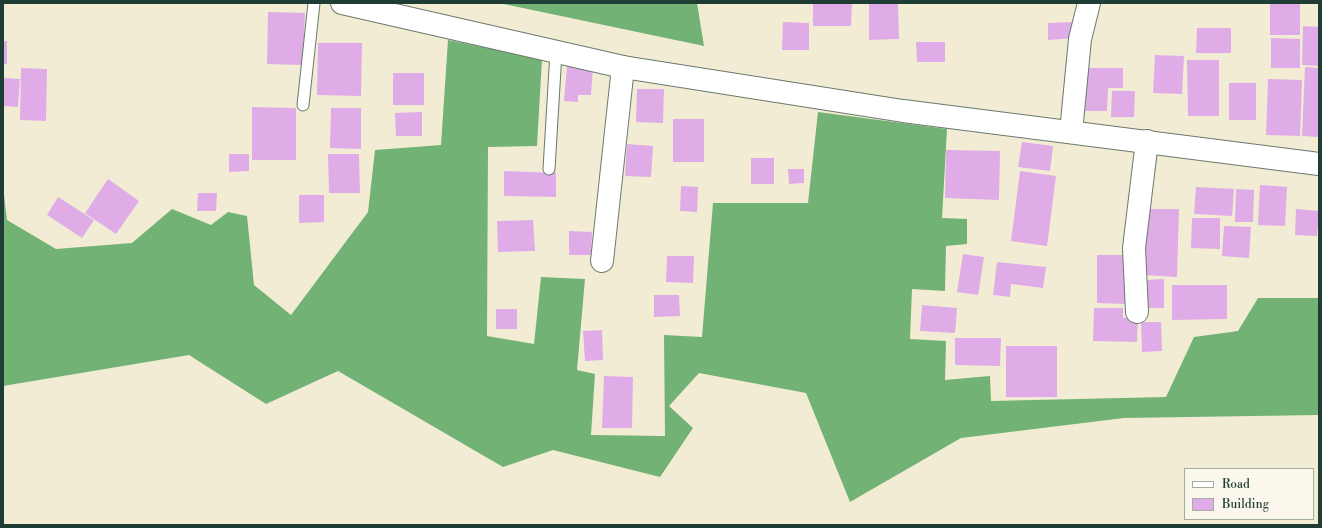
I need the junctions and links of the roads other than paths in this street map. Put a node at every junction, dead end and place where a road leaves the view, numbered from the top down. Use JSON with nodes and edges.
{"nodes":[{"id":1,"x":314,"y":3,"type":"edge"},
{"id":2,"x":343,"y":3,"type":"edge"},
{"id":3,"x":1089,"y":3,"type":"edge"},
{"id":4,"x":556,"y":52,"type":"junction"},
{"id":5,"x":623,"y":67,"type":"junction"},
{"id":6,"x":303,"y":105,"type":"dead end"},
{"id":7,"x":1071,"y":132,"type":"junction"},
{"id":8,"x":1147,"y":141,"type":"junction"},
{"id":9,"x":1319,"y":164,"type":"edge"},
{"id":10,"x":549,"y":168,"type":"dead end"},
{"id":11,"x":602,"y":261,"type":"dead end"},
{"id":12,"x":1137,"y":312,"type":"dead end"}],
"edges":[{"from":1,"to":6,"type":"lane"},
{"from":2,"to":4,"type":"street"},
{"from":3,"to":7,"type":"street"},
{"from":4,"to":5,"type":"street"},
{"from":4,"to":10,"type":"lane"},
{"from":5,"to":7,"type":"street"},
{"from":5,"to":11,"type":"street"},
{"from":7,"to":8,"type":"street"},
{"from":8,"to":9,"type":"street"},
{"from":8,"to":12,"type":"street"}]}
